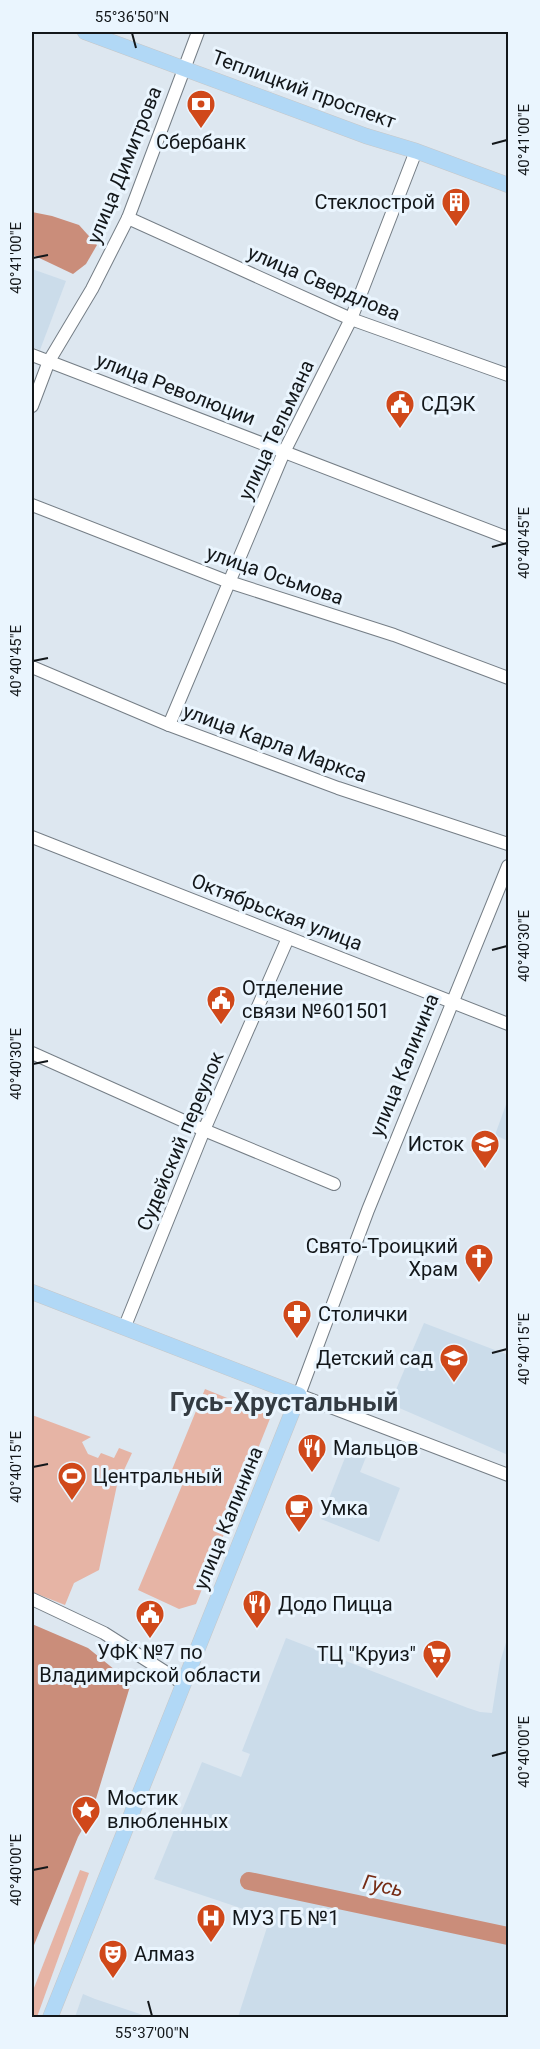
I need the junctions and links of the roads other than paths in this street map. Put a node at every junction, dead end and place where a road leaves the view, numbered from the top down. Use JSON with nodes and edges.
{"nodes":[{"id":1,"x":85,"y":32,"type":"edge"},
{"id":2,"x":198,"y":32,"type":"edge"},
{"id":3,"x":184,"y":67,"type":"junction"},
{"id":4,"x":416,"y":151,"type":"junction"},
{"id":5,"x":508,"y":185,"type":"edge"},
{"id":6,"x":128,"y":218,"type":"junction"},
{"id":7,"x":351,"y":319,"type":"junction"},
{"id":8,"x":32,"y":355,"type":"edge"},
{"id":9,"x":49,"y":361,"type":"junction"},
{"id":10,"x":508,"y":375,"type":"edge"},
{"id":11,"x":32,"y":406,"type":"edge"},
{"id":12,"x":284,"y":452,"type":"junction"},
{"id":13,"x":32,"y":505,"type":"edge"},
{"id":14,"x":508,"y":538,"type":"edge"},
{"id":15,"x":229,"y":582,"type":"junction"},
{"id":16,"x":32,"y":668,"type":"edge"},
{"id":17,"x":508,"y":678,"type":"edge"},
{"id":18,"x":170,"y":725,"type":"junction"},
{"id":19,"x":32,"y":837,"type":"edge"},
{"id":20,"x":508,"y":844,"type":"edge"},
{"id":21,"x":508,"y":866,"type":"edge"},
{"id":22,"x":288,"y":938,"type":"junction"},
{"id":23,"x":452,"y":1001,"type":"junction"},
{"id":24,"x":508,"y":1024,"type":"edge"},
{"id":25,"x":32,"y":1053,"type":"edge"},
{"id":26,"x":204,"y":1130,"type":"junction"},
{"id":27,"x":334,"y":1184,"type":"dead end"},
{"id":28,"x":32,"y":1292,"type":"edge"},
{"id":29,"x":124,"y":1326,"type":"junction"},
{"id":30,"x":299,"y":1395,"type":"junction"},
{"id":31,"x":508,"y":1475,"type":"edge"},
{"id":32,"x":32,"y":1599,"type":"edge"},
{"id":33,"x":184,"y":1684,"type":"junction"},
{"id":34,"x":50,"y":2018,"type":"edge"}],
"edges":[{"from":1,"to":3,"type":"main road","name":"Теплицкий проспект"},
{"from":2,"to":3,"type":"street","name":"улица Димитрова"},
{"from":3,"to":4,"type":"main road","name":"Теплицкий проспект"},
{"from":3,"to":6,"type":"street","name":"улица Димитрова"},
{"from":4,"to":5,"type":"main road","name":"Теплицкий проспект"},
{"from":4,"to":7,"type":"street","name":"улица Тельмана"},
{"from":6,"to":7,"type":"street","name":"улица Свердлова"},
{"from":6,"to":9,"type":"street","name":"улица Димитрова"},
{"from":7,"to":10,"type":"street","name":"улица Свердлова"},
{"from":7,"to":12,"type":"street","name":"улица Тельмана"},
{"from":8,"to":9,"type":"street","name":"улица Революции"},
{"from":9,"to":11,"type":"street","name":"улица Димитрова"},
{"from":9,"to":12,"type":"street","name":"улица Революции"},
{"from":12,"to":14,"type":"street","name":"улица Революции"},
{"from":12,"to":15,"type":"street","name":"улица Тельмана"},
{"from":13,"to":15,"type":"street","name":"улица Осьмова"},
{"from":15,"to":17,"type":"street","name":"улица Осьмова"},
{"from":15,"to":18,"type":"street","name":"улица Тельмана"},
{"from":16,"to":18,"type":"street","name":"улица Карла Маркса"},
{"from":18,"to":20,"type":"street","name":"улица Карла Маркса"},
{"from":19,"to":22,"type":"street","name":"Октябрьская улица"},
{"from":21,"to":23,"type":"street","name":"улица Калинина"},
{"from":22,"to":23,"type":"street","name":"Октябрьская улица"},
{"from":22,"to":26,"type":"street","name":"Судейский переулок"},
{"from":23,"to":24,"type":"street","name":"Октябрьская улица"},
{"from":23,"to":30,"type":"street","name":"улица Калинина"},
{"from":25,"to":26,"type":"street"},
{"from":26,"to":27,"type":"street"},
{"from":26,"to":29,"type":"street","name":"Судейский переулок"},
{"from":28,"to":29,"type":"main road"},
{"from":29,"to":30,"type":"main road"},
{"from":30,"to":31,"type":"street"},
{"from":30,"to":33,"type":"main road","name":"улица Калинина"},
{"from":32,"to":33,"type":"street"},
{"from":33,"to":34,"type":"main road","name":"улица Калинина"}]}
